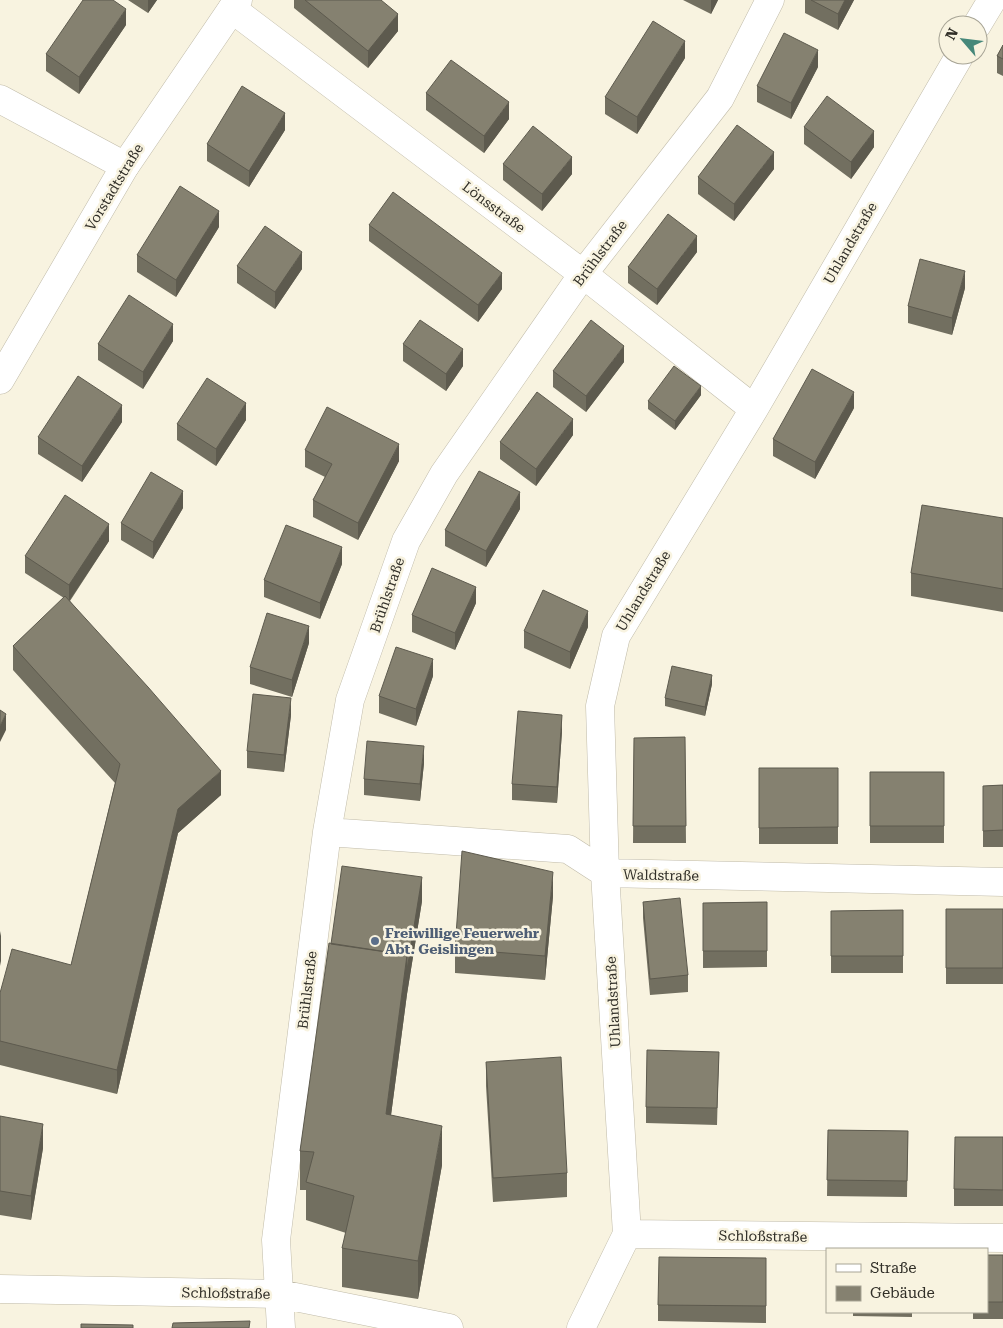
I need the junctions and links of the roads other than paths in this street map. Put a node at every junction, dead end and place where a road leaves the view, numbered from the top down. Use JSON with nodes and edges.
{"nodes":[{"id":1,"x":770,"y":0,"type":"edge"},
{"id":2,"x":992,"y":0,"type":"edge"},
{"id":3,"x":235,"y":4,"type":"edge"},
{"id":4,"x":983,"y":15,"type":"edge"},
{"id":5,"x":954,"y":65,"type":"edge"},
{"id":6,"x":0,"y":99,"type":"edge"},
{"id":7,"x":125,"y":166,"type":"junction"},
{"id":8,"x":583,"y":274,"type":"junction"},
{"id":9,"x":0,"y":380,"type":"edge"},
{"id":10,"x":754,"y":409,"type":"junction"},
{"id":11,"x":327,"y":832,"type":"junction"},
{"id":12,"x":605,"y":873,"type":"junction"},
{"id":13,"x":1003,"y":882,"type":"edge"},
{"id":14,"x":627,"y":1234,"type":"junction"},
{"id":15,"x":1003,"y":1238,"type":"edge"},
{"id":16,"x":0,"y":1289,"type":"edge"},
{"id":17,"x":280,"y":1294,"type":"junction"},
{"id":18,"x":280,"y":1328,"type":"edge"},
{"id":19,"x":449,"y":1328,"type":"edge"},
{"id":20,"x":581,"y":1328,"type":"edge"}],
"edges":[{"from":1,"to":8,"type":"street","name":"Brühlstraße"},
{"from":2,"to":4,"type":"street"},
{"from":3,"to":7,"type":"street","name":"Vorstadtstraße"},
{"from":3,"to":8,"type":"street","name":"Lönsstraße"},
{"from":5,"to":10,"type":"street","name":"Uhlandstraße"},
{"from":6,"to":7,"type":"street"},
{"from":7,"to":9,"type":"street","name":"Vorstadtstraße"},
{"from":8,"to":10,"type":"street","name":"Lönsstraße"},
{"from":8,"to":11,"type":"street","name":"Brühlstraße"},
{"from":10,"to":12,"type":"street","name":"Uhlandstraße"},
{"from":11,"to":12,"type":"street","name":"Waldstraße"},
{"from":11,"to":17,"type":"street","name":"Brühlstraße"},
{"from":12,"to":13,"type":"street","name":"Waldstraße"},
{"from":12,"to":14,"type":"street","name":"Uhlandstraße"},
{"from":14,"to":15,"type":"street","name":"Schloßstraße"},
{"from":14,"to":20,"type":"street"},
{"from":16,"to":17,"type":"street","name":"Schloßstraße"},
{"from":17,"to":18,"type":"street","name":"Brühlstraße"},
{"from":17,"to":19,"type":"street","name":"Schloßstraße"}]}
